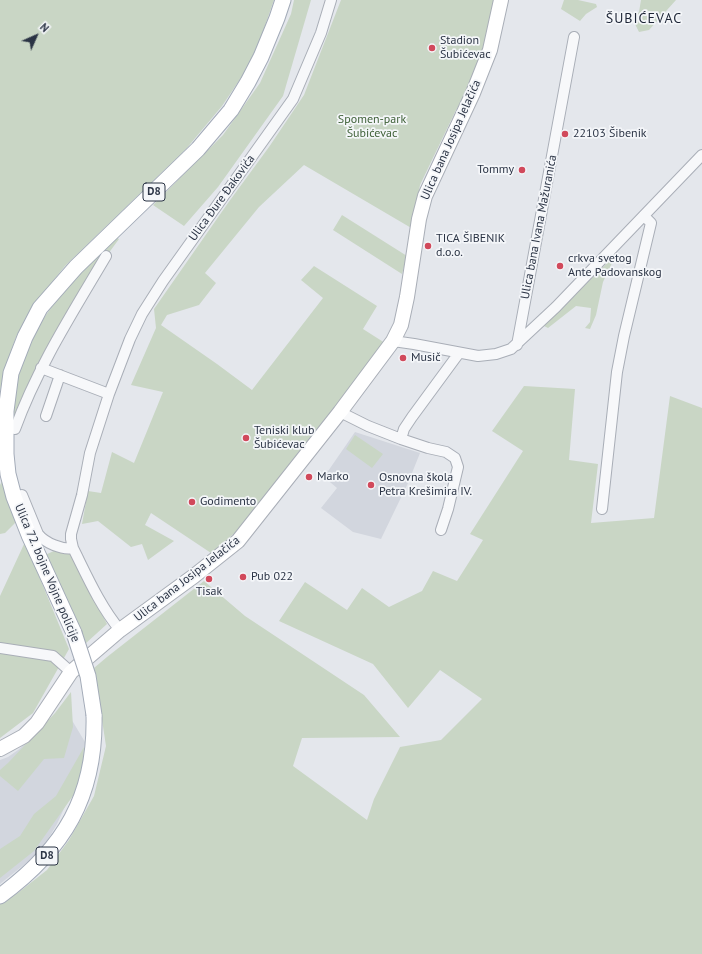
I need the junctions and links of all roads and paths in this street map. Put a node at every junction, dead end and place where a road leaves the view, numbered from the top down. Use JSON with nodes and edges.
{"nodes":[{"id":1,"x":283,"y":0,"type":"edge"},
{"id":2,"x":331,"y":0,"type":"edge"},
{"id":3,"x":501,"y":0,"type":"edge"},
{"id":4,"x":574,"y":37,"type":"dead end"},
{"id":5,"x":702,"y":155,"type":"edge"},
{"id":6,"x":644,"y":216,"type":"junction"},
{"id":7,"x":106,"y":256,"type":"dead end"},
{"id":8,"x":393,"y":341,"type":"junction"},
{"id":9,"x":517,"y":345,"type":"junction"},
{"id":10,"x":459,"y":353,"type":"junction"},
{"id":11,"x":41,"y":368,"type":"junction"},
{"id":12,"x":60,"y":375,"type":"junction"},
{"id":13,"x":109,"y":394,"type":"junction"},
{"id":14,"x":340,"y":412,"type":"junction"},
{"id":15,"x":46,"y":416,"type":"dead end"},
{"id":16,"x":15,"y":429,"type":"dead end"},
{"id":17,"x":401,"y":439,"type":"junction"},
{"id":18,"x":22,"y":495,"type":"dead end"},
{"id":19,"x":602,"y":509,"type":"dead end"},
{"id":20,"x":441,"y":530,"type":"dead end"},
{"id":21,"x":73,"y":548,"type":"junction"},
{"id":22,"x":120,"y":630,"type":"junction"},
{"id":23,"x":0,"y":648,"type":"edge"},
{"id":24,"x":71,"y":672,"type":"junction"},
{"id":25,"x":0,"y":748,"type":"edge"},
{"id":26,"x":0,"y":896,"type":"edge"}],
"edges":[{"from":1,"to":26,"type":"main road","name":"Ulica 72. bojne Vojne policije","number":"D8","bridge":true},
{"from":2,"to":13,"type":"street","name":"Ulica Đure Đakovića"},
{"from":3,"to":8,"type":"street","name":"Ulica bana Josipa Jelačića"},
{"from":4,"to":9,"type":"street","name":"Ulica bana Ivana Mažuranića"},
{"from":5,"to":6,"type":"street"},
{"from":6,"to":9,"type":"street"},
{"from":6,"to":19,"type":"street"},
{"from":7,"to":11,"type":"street"},
{"from":8,"to":10,"type":"street"},
{"from":8,"to":14,"type":"street","name":"Ulica bana Josipa Jelačića"},
{"from":9,"to":10,"type":"street"},
{"from":10,"to":17,"type":"street"},
{"from":11,"to":12,"type":"street"},
{"from":11,"to":16,"type":"street"},
{"from":12,"to":13,"type":"street"},
{"from":12,"to":15,"type":"street"},
{"from":13,"to":21,"type":"street","name":"Ulica Đure Đakovića"},
{"from":14,"to":17,"type":"street"},
{"from":14,"to":22,"type":"street","name":"Ulica bana Josipa Jelačića"},
{"from":17,"to":20,"type":"street"},
{"from":18,"to":21,"type":"street"},
{"from":21,"to":22,"type":"street","name":"Ulica Đure Đakovića"},
{"from":22,"to":24,"type":"street","name":"Ulica bana Josipa Jelačića"},
{"from":23,"to":24,"type":"street"},
{"from":24,"to":25,"type":"street","name":"Ulica bana Josipa Jelačića"}]}
